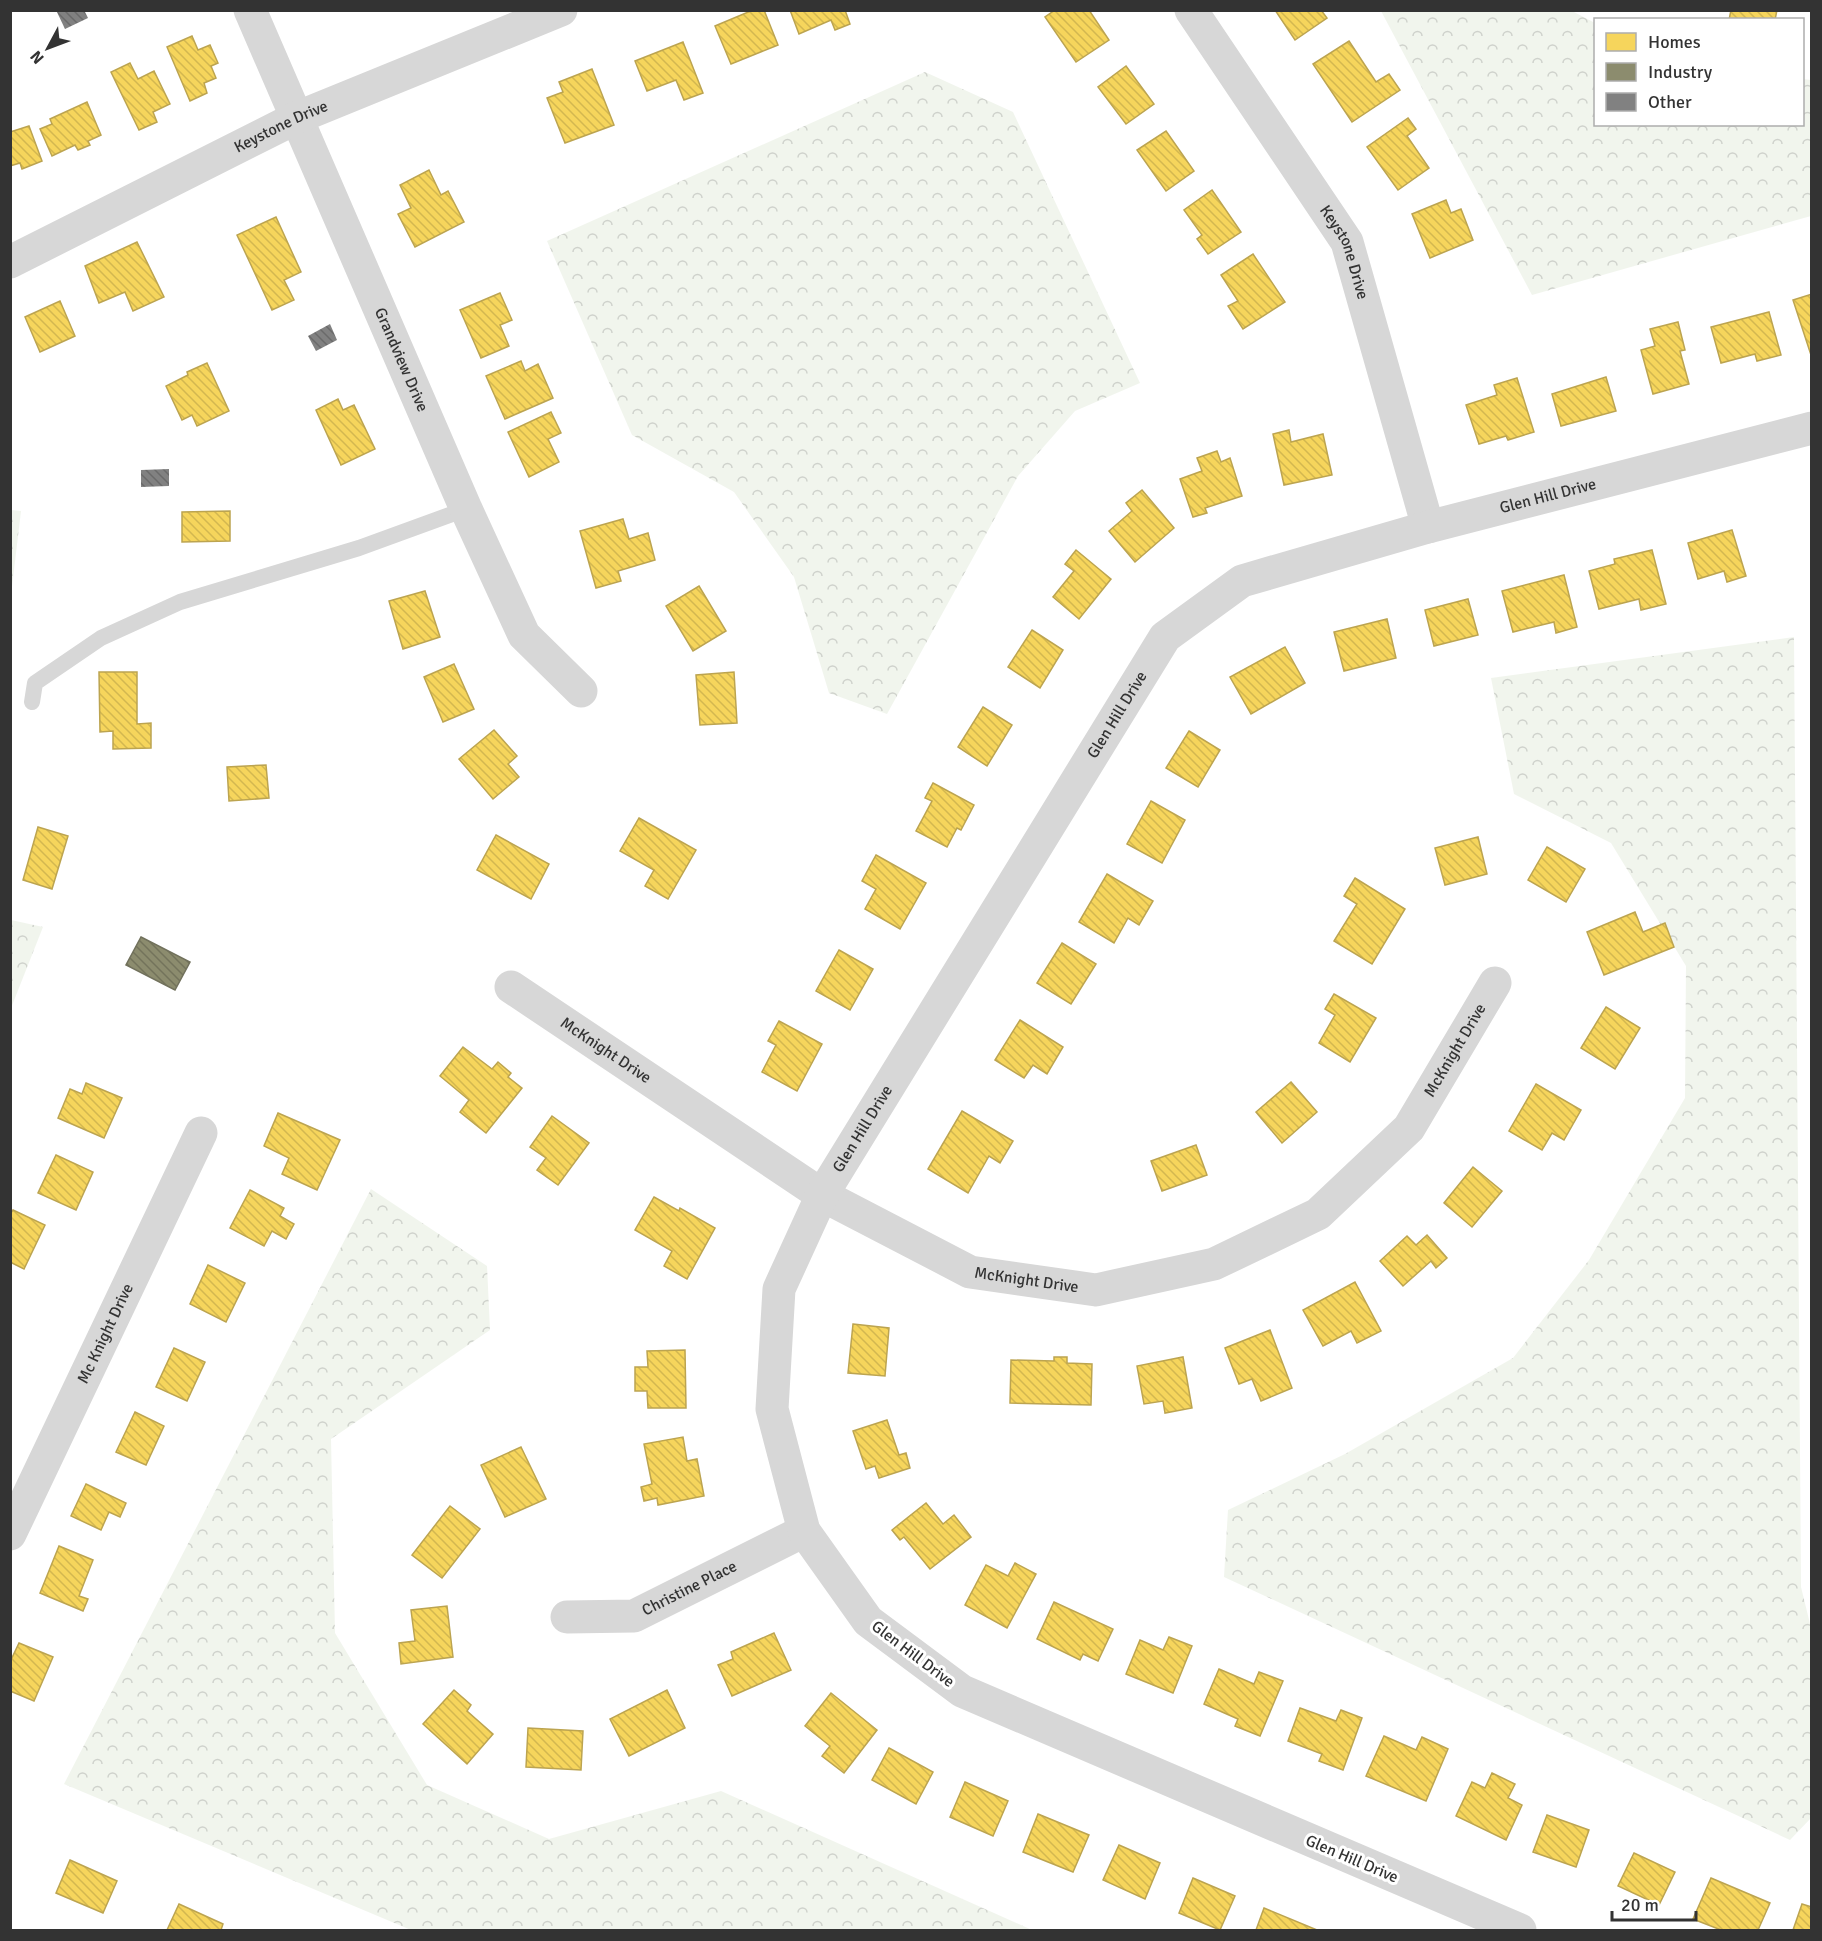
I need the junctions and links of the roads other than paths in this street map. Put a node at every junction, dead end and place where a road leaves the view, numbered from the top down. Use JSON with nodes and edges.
{"nodes":[{"id":1,"x":250,"y":10,"type":"edge"},
{"id":2,"x":1191,"y":10,"type":"edge"},
{"id":3,"x":555,"y":12,"type":"edge"},
{"id":4,"x":296,"y":118,"type":"junction"},
{"id":5,"x":10,"y":262,"type":"edge"},
{"id":6,"x":1812,"y":428,"type":"edge"},
{"id":7,"x":466,"y":509,"type":"junction"},
{"id":8,"x":1428,"y":527,"type":"junction"},
{"id":9,"x":581,"y":691,"type":"dead end"},
{"id":10,"x":32,"y":702,"type":"dead end"},
{"id":11,"x":1495,"y":983,"type":"dead end"},
{"id":12,"x":511,"y":987,"type":"dead end"},
{"id":13,"x":201,"y":1133,"type":"dead end"},
{"id":14,"x":822,"y":1195,"type":"junction"},
{"id":15,"x":804,"y":1531,"type":"junction"},
{"id":16,"x":10,"y":1534,"type":"edge"},
{"id":17,"x":567,"y":1617,"type":"dead end"},
{"id":18,"x":1520,"y":1930,"type":"edge"}],
"edges":[{"from":1,"to":4,"type":"street","name":"Grandview Drive"},
{"from":2,"to":8,"type":"street","name":"Keystone Drive"},
{"from":3,"to":4,"type":"street","name":"Keystone Drive"},
{"from":4,"to":5,"type":"street","name":"Keystone Drive"},
{"from":4,"to":7,"type":"street","name":"Grandview Drive"},
{"from":6,"to":8,"type":"street","name":"Glen Hill Drive"},
{"from":7,"to":9,"type":"street","name":"Grandview Drive"},
{"from":7,"to":10,"type":"lane"},
{"from":8,"to":14,"type":"street","name":"Glen Hill Drive"},
{"from":11,"to":14,"type":"street","name":"McKnight Drive"},
{"from":12,"to":14,"type":"street","name":"McKnight Drive"},
{"from":13,"to":16,"type":"street","name":"Mc Knight Drive"},
{"from":14,"to":15,"type":"street","name":"Glen Hill Drive"},
{"from":15,"to":17,"type":"street","name":"Christine Place"},
{"from":15,"to":18,"type":"street","name":"Glen Hill Drive"}]}
